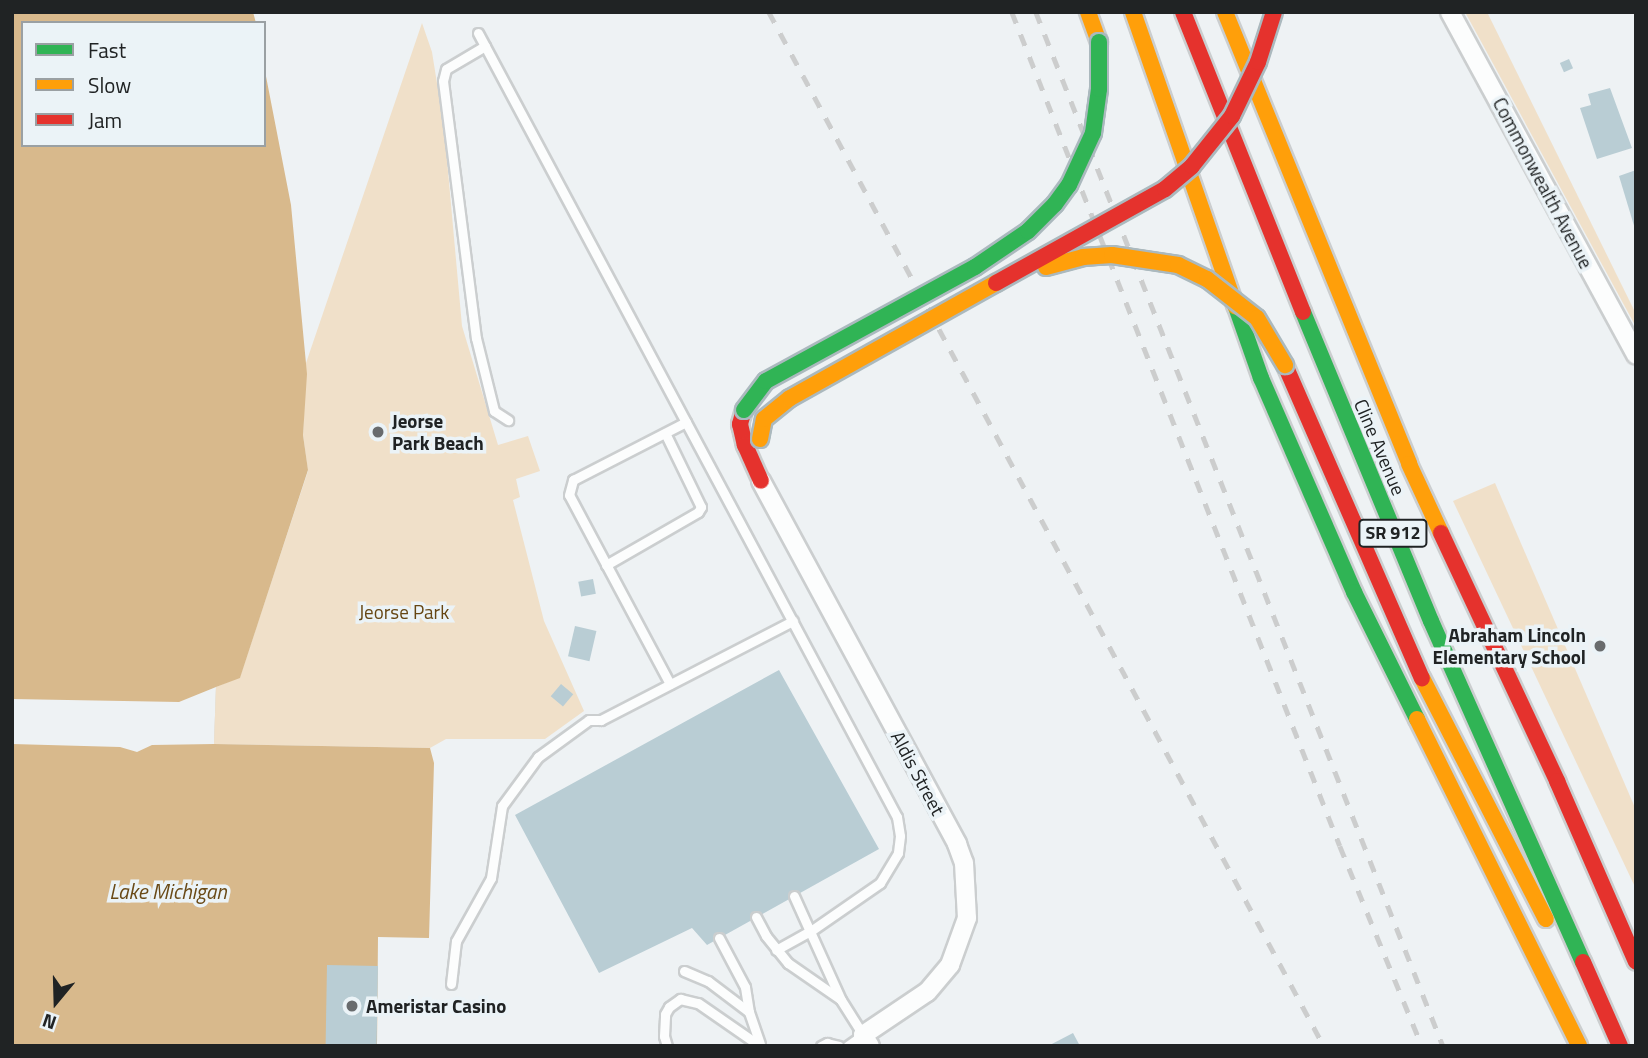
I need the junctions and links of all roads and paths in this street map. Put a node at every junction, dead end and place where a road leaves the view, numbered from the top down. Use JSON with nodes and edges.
{"nodes":[{"id":1,"x":1088,"y":12,"type":"edge"},
{"id":2,"x":1133,"y":12,"type":"edge"},
{"id":3,"x":1184,"y":12,"type":"edge"},
{"id":4,"x":1225,"y":12,"type":"edge"},
{"id":5,"x":1274,"y":12,"type":"edge"},
{"id":6,"x":1450,"y":12,"type":"edge"},
{"id":7,"x":478,"y":33,"type":"dead end"},
{"id":8,"x":485,"y":46,"type":"junction"},
{"id":9,"x":999,"y":279,"type":"junction"},
{"id":10,"x":1636,"y":355,"type":"edge"},
{"id":11,"x":508,"y":419,"type":"dead end"},
{"id":12,"x":687,"y":422,"type":"junction"},
{"id":13,"x":664,"y":433,"type":"junction"},
{"id":14,"x":761,"y":481,"type":"junction"},
{"id":15,"x":606,"y":565,"type":"junction"},
{"id":16,"x":793,"y":621,"type":"junction"},
{"id":17,"x":670,"y":684,"type":"junction"},
{"id":18,"x":794,"y":896,"type":"dead end"},
{"id":19,"x":756,"y":917,"type":"dead end"},
{"id":20,"x":812,"y":930,"type":"junction"},
{"id":21,"x":719,"y":938,"type":"dead end"},
{"id":22,"x":776,"y":950,"type":"junction"},
{"id":23,"x":1636,"y":961,"type":"edge"},
{"id":24,"x":684,"y":971,"type":"dead end"},
{"id":25,"x":451,"y":984,"type":"dead end"},
{"id":26,"x":841,"y":1000,"type":"junction"},
{"id":27,"x":749,"y":1012,"type":"junction"},
{"id":28,"x":867,"y":1040,"type":"edge"},
{"id":29,"x":667,"y":1046,"type":"edge"},
{"id":30,"x":760,"y":1046,"type":"edge"},
{"id":31,"x":821,"y":1046,"type":"edge"},
{"id":32,"x":839,"y":1046,"type":"edge"},
{"id":33,"x":847,"y":1046,"type":"edge"},
{"id":34,"x":1579,"y":1046,"type":"edge"},
{"id":35,"x":1613,"y":1046,"type":"edge"},
{"id":36,"x":1620,"y":1046,"type":"edge"}],
"edges":[{"from":1,"to":14,"type":"highway","bridge":true},
{"from":2,"to":34,"type":"highway"},
{"from":3,"to":36,"type":"highway","name":"Cline Avenue","number":"SR 912"},
{"from":4,"to":23,"type":"highway","name":"Cline Avenue","number":"SR 912"},
{"from":5,"to":9,"type":"highway","bridge":true},
{"from":6,"to":10,"type":"street","name":"Commonwealth Avenue"},
{"from":7,"to":8,"type":"lane"},
{"from":8,"to":11,"type":"lane"},
{"from":8,"to":12,"type":"lane"},
{"from":9,"to":14,"type":"highway","bridge":true},
{"from":9,"to":35,"type":"highway","bridge":true},
{"from":12,"to":13,"type":"lane"},
{"from":12,"to":16,"type":"lane"},
{"from":13,"to":15,"type":"lane"},
{"from":13,"to":15,"type":"lane"},
{"from":14,"to":28,"type":"street","name":"Aldis Street"},
{"from":15,"to":17,"type":"lane"},
{"from":16,"to":17,"type":"lane"},
{"from":16,"to":20,"type":"lane"},
{"from":17,"to":25,"type":"lane"},
{"from":18,"to":20,"type":"lane"},
{"from":19,"to":22,"type":"lane"},
{"from":20,"to":22,"type":"lane"},
{"from":20,"to":26,"type":"lane"},
{"from":21,"to":27,"type":"lane"},
{"from":22,"to":26,"type":"lane"},
{"from":24,"to":27,"type":"lane"},
{"from":26,"to":28,"type":"lane"},
{"from":27,"to":30,"type":"lane"},
{"from":28,"to":33,"type":"lane"},
{"from":29,"to":30,"type":"lane"},
{"from":31,"to":32,"type":"lane"}]}
